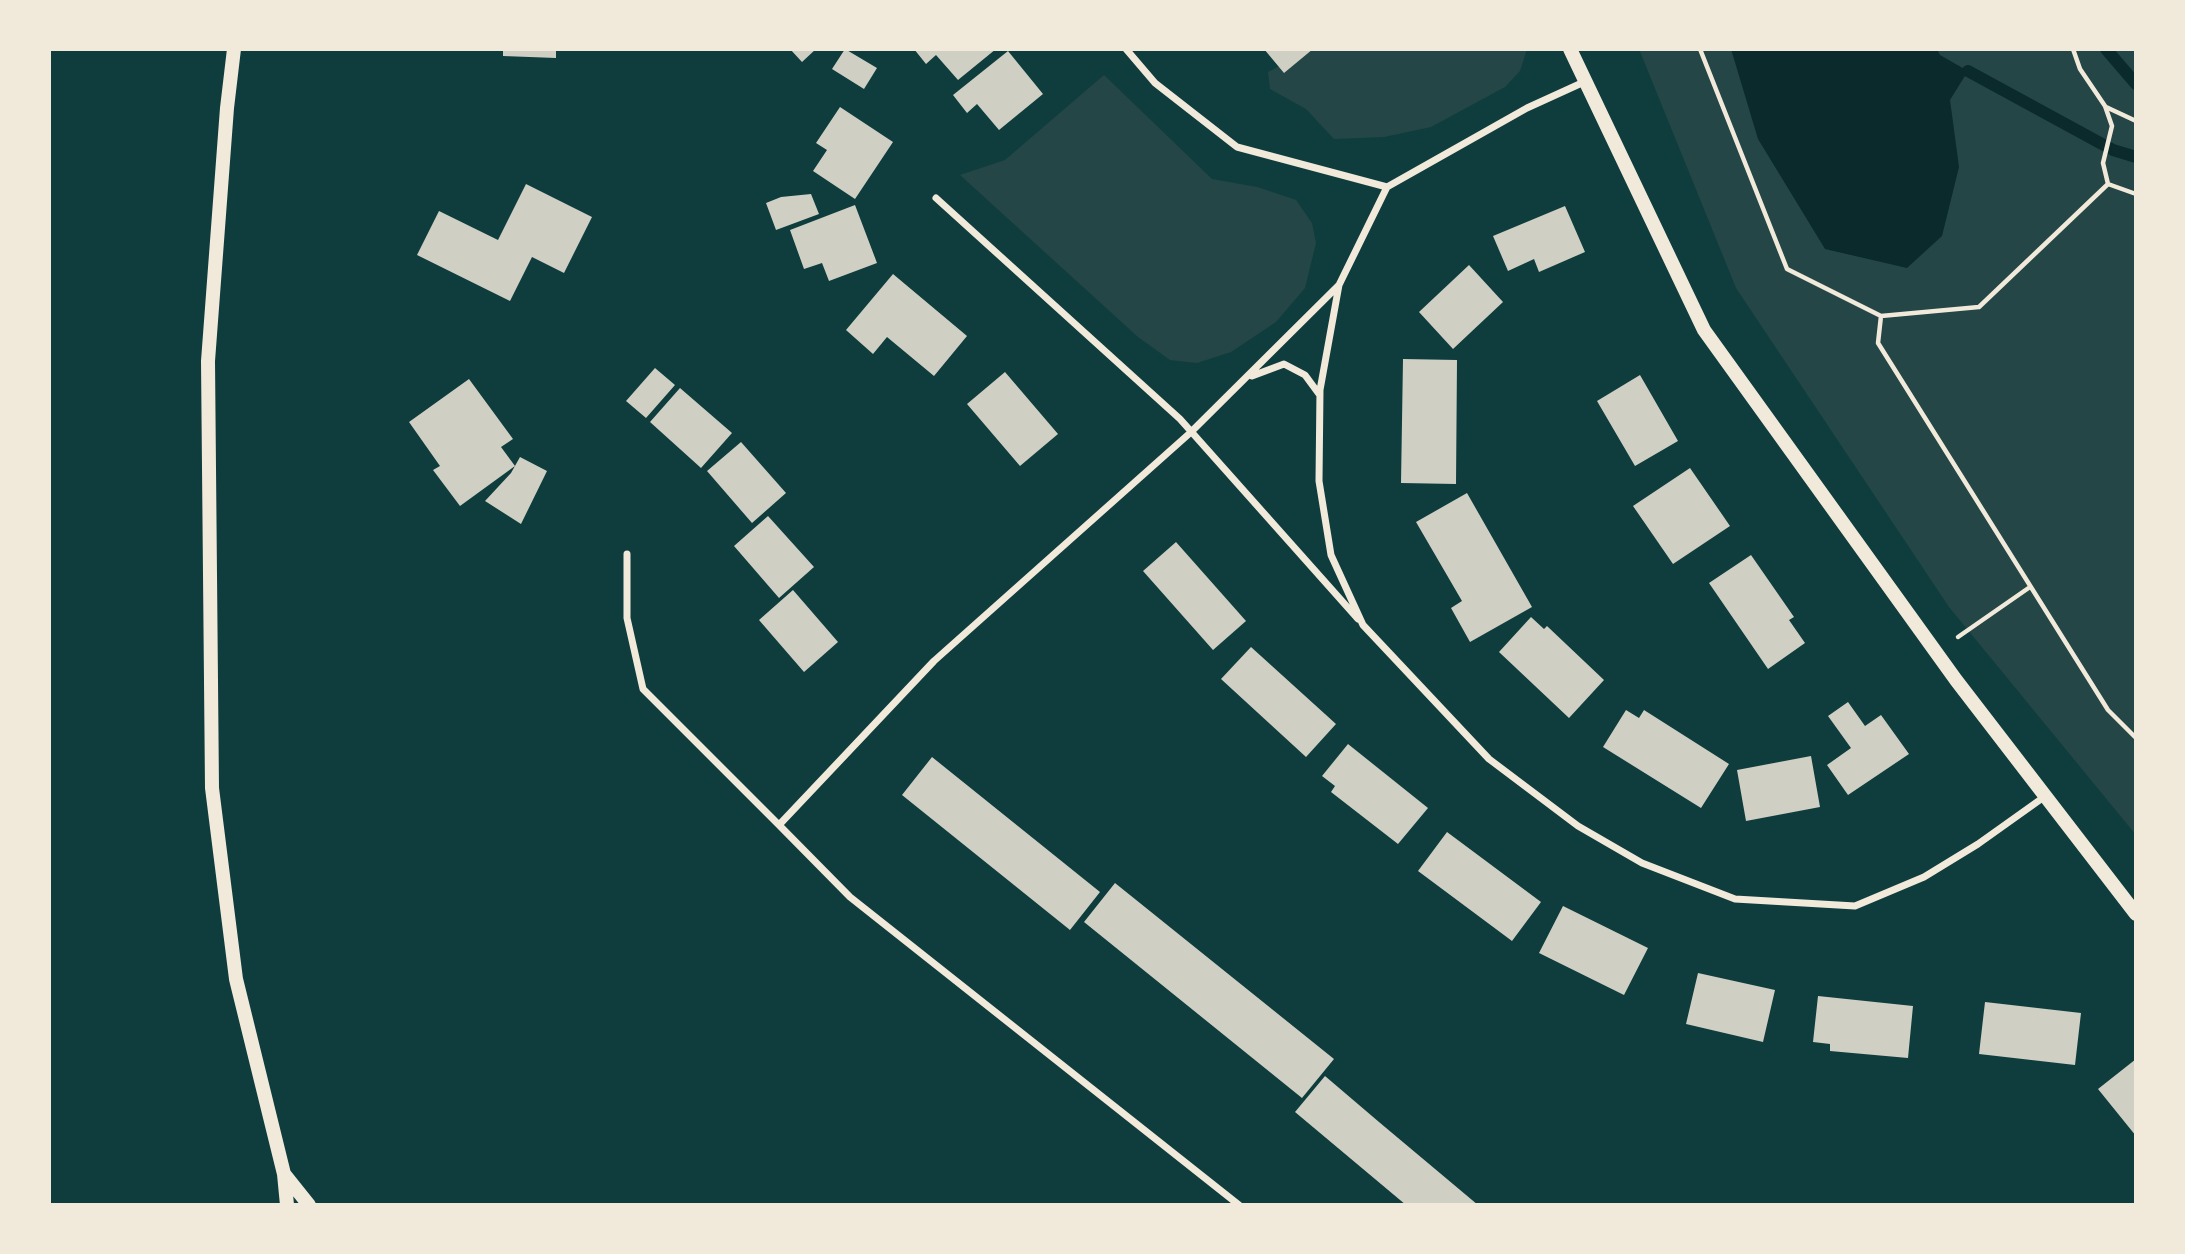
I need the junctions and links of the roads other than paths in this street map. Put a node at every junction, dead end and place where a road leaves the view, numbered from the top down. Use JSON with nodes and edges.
{"nodes":[{"id":1,"x":234,"y":49,"type":"edge"},
{"id":2,"x":1126,"y":49,"type":"edge"},
{"id":3,"x":1570,"y":49,"type":"edge"},
{"id":4,"x":1584,"y":82,"type":"junction"},
{"id":5,"x":1387,"y":187,"type":"junction"},
{"id":6,"x":936,"y":198,"type":"dead end"},
{"id":7,"x":1339,"y":285,"type":"junction"},
{"id":8,"x":1248,"y":377,"type":"junction"},
{"id":9,"x":1319,"y":394,"type":"junction"},
{"id":10,"x":1190,"y":433,"type":"junction"},
{"id":11,"x":627,"y":554,"type":"dead end"},
{"id":12,"x":1363,"y":625,"type":"junction"},
{"id":13,"x":2044,"y":797,"type":"junction"},
{"id":14,"x":779,"y":825,"type":"junction"},
{"id":15,"x":2136,"y":914,"type":"edge"},
{"id":16,"x":284,"y":1174,"type":"junction"},
{"id":17,"x":287,"y":1205,"type":"edge"},
{"id":18,"x":309,"y":1205,"type":"edge"},
{"id":19,"x":1239,"y":1205,"type":"edge"}],
"edges":[{"from":1,"to":16,"type":"main road"},
{"from":2,"to":5,"type":"street"},
{"from":3,"to":4,"type":"main road"},
{"from":4,"to":5,"type":"street"},
{"from":4,"to":13,"type":"main road"},
{"from":5,"to":7,"type":"street"},
{"from":6,"to":10,"type":"street"},
{"from":7,"to":8,"type":"street"},
{"from":7,"to":9,"type":"street"},
{"from":8,"to":9,"type":"street"},
{"from":8,"to":10,"type":"street"},
{"from":9,"to":12,"type":"street"},
{"from":10,"to":12,"type":"street"},
{"from":10,"to":14,"type":"street"},
{"from":11,"to":14,"type":"street"},
{"from":12,"to":13,"type":"street"},
{"from":13,"to":15,"type":"main road"},
{"from":14,"to":19,"type":"street"},
{"from":16,"to":17,"type":"main road"},
{"from":16,"to":18,"type":"main road"}]}
